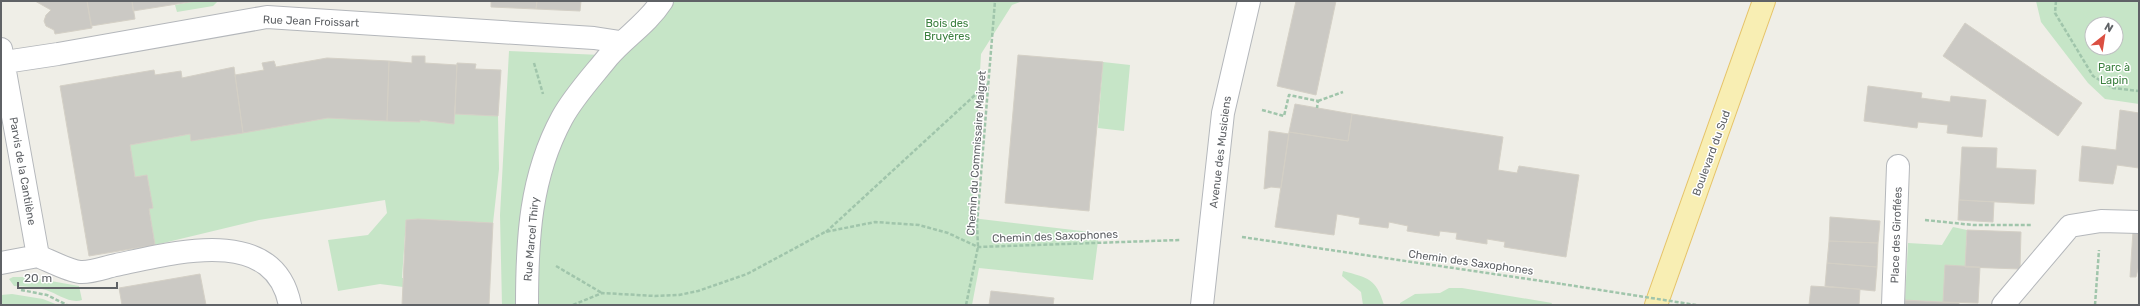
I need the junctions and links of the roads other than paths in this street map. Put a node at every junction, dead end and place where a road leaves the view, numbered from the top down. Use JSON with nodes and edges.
{"nodes":[{"id":1,"x":662,"y":1,"type":"edge"},
{"id":2,"x":1249,"y":1,"type":"edge"},
{"id":3,"x":1764,"y":1,"type":"edge"},
{"id":4,"x":267,"y":9,"type":"edge"},
{"id":5,"x":620,"y":42,"type":"junction"},
{"id":6,"x":3,"y":55,"type":"edge"},
{"id":7,"x":1898,"y":166,"type":"dead end"},
{"id":8,"x":2139,"y":222,"type":"edge"},
{"id":9,"x":38,"y":256,"type":"junction"},
{"id":10,"x":1,"y":263,"type":"edge"},
{"id":11,"x":290,"y":305,"type":"edge"},
{"id":12,"x":527,"y":305,"type":"edge"},
{"id":13,"x":1202,"y":305,"type":"edge"},
{"id":14,"x":1656,"y":305,"type":"edge"},
{"id":15,"x":1893,"y":305,"type":"edge"},
{"id":16,"x":2003,"y":305,"type":"edge"}],
"edges":[{"from":1,"to":5,"type":"street","name":"Rue Marcel Thiry"},
{"from":2,"to":13,"type":"street","name":"Avenue des Musiciens"},
{"from":3,"to":14,"type":"main road","name":"Boulevard du Sud"},
{"from":4,"to":5,"type":"street","name":"Rue Jean Froissart"},
{"from":4,"to":6,"type":"street","name":"Rue Jean Froissart"},
{"from":5,"to":12,"type":"street","name":"Rue Marcel Thiry"},
{"from":6,"to":9,"type":"street","name":"Parvis de la Cantilène"},
{"from":7,"to":15,"type":"street","name":"Place des Giroflées"},
{"from":8,"to":16,"type":"street"},
{"from":9,"to":10,"type":"street"},
{"from":9,"to":11,"type":"street"}]}
